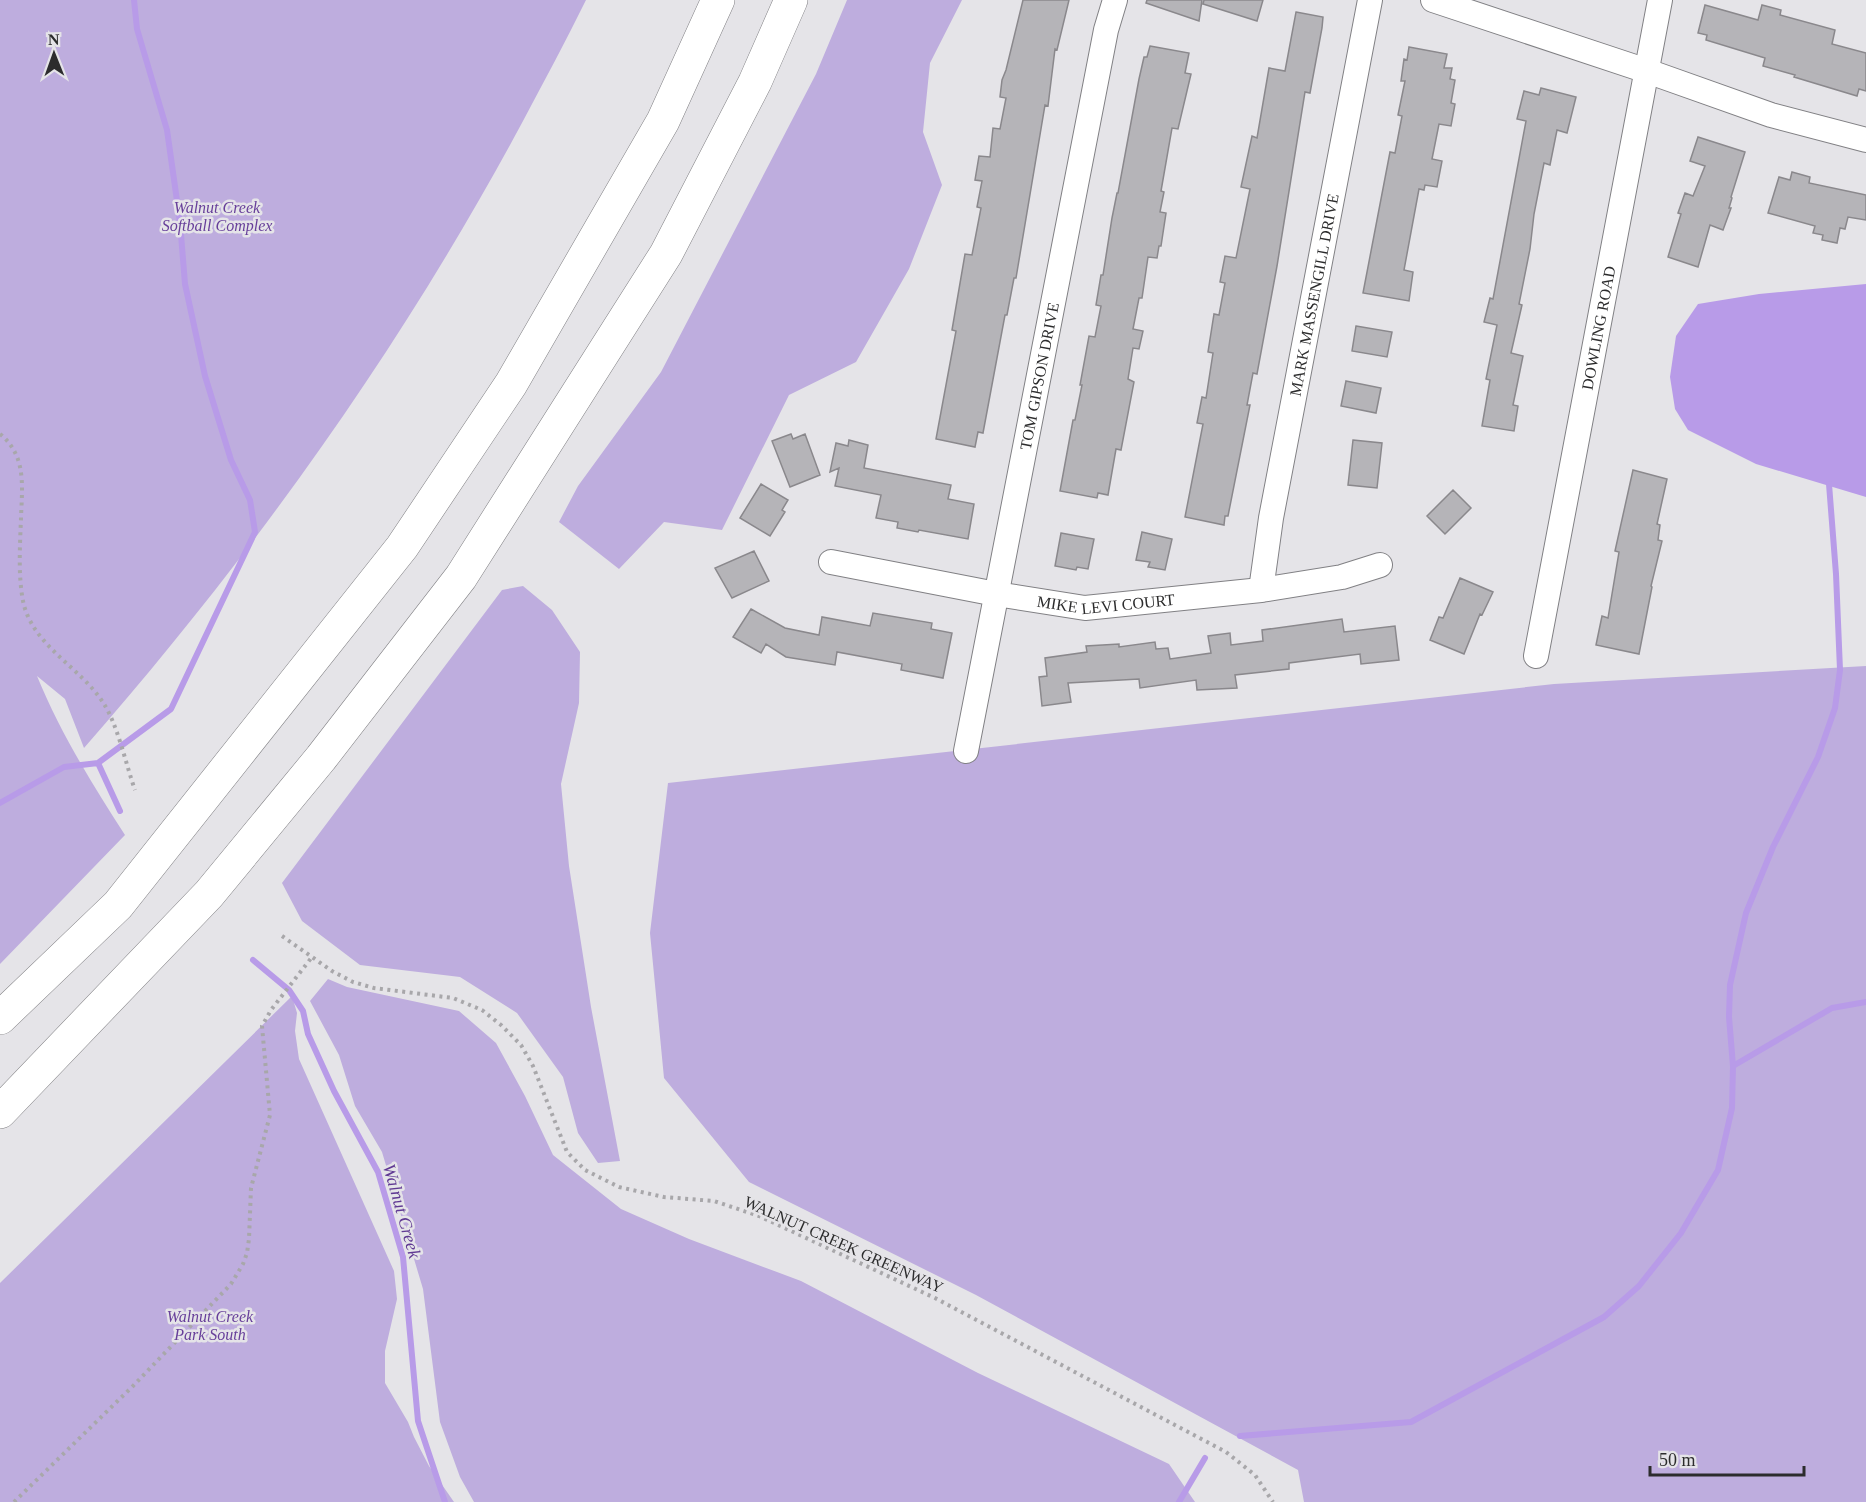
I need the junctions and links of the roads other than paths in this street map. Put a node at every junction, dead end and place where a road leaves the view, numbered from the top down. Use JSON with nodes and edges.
{"nodes":[{"id":1,"x":718,"y":0,"type":"edge"},
{"id":2,"x":792,"y":0,"type":"edge"},
{"id":3,"x":1115,"y":0,"type":"edge"},
{"id":4,"x":1370,"y":0,"type":"edge"},
{"id":5,"x":1433,"y":0,"type":"edge"},
{"id":6,"x":1660,"y":0,"type":"edge"},
{"id":7,"x":1647,"y":71,"type":"junction"},
{"id":8,"x":1866,"y":140,"type":"edge"},
{"id":9,"x":831,"y":562,"type":"dead end"},
{"id":10,"x":1380,"y":565,"type":"dead end"},
{"id":11,"x":1261,"y":590,"type":"junction"},
{"id":12,"x":996,"y":594,"type":"junction"},
{"id":13,"x":1536,"y":656,"type":"dead end"},
{"id":14,"x":966,"y":751,"type":"dead end"},
{"id":15,"x":0,"y":1018,"type":"edge"},
{"id":16,"x":0,"y":1112,"type":"edge"}],
"edges":[{"from":1,"to":15,"type":"highway"},
{"from":2,"to":16,"type":"highway"},
{"from":3,"to":12,"type":"street","name":"TOM GIPSON DRIVE"},
{"from":4,"to":11,"type":"street","name":"MARK MASSENGILL DRIVE"},
{"from":5,"to":7,"type":"street"},
{"from":6,"to":7,"type":"street","name":"DOWLING ROAD"},
{"from":7,"to":8,"type":"street"},
{"from":7,"to":13,"type":"street","name":"DOWLING ROAD"},
{"from":9,"to":12,"type":"street","name":"MIKE LEVI COURT"},
{"from":10,"to":11,"type":"street","name":"MIKE LEVI COURT"},
{"from":11,"to":12,"type":"street","name":"MIKE LEVI COURT"},
{"from":12,"to":14,"type":"street","name":"TOM GIPSON DRIVE"}]}
